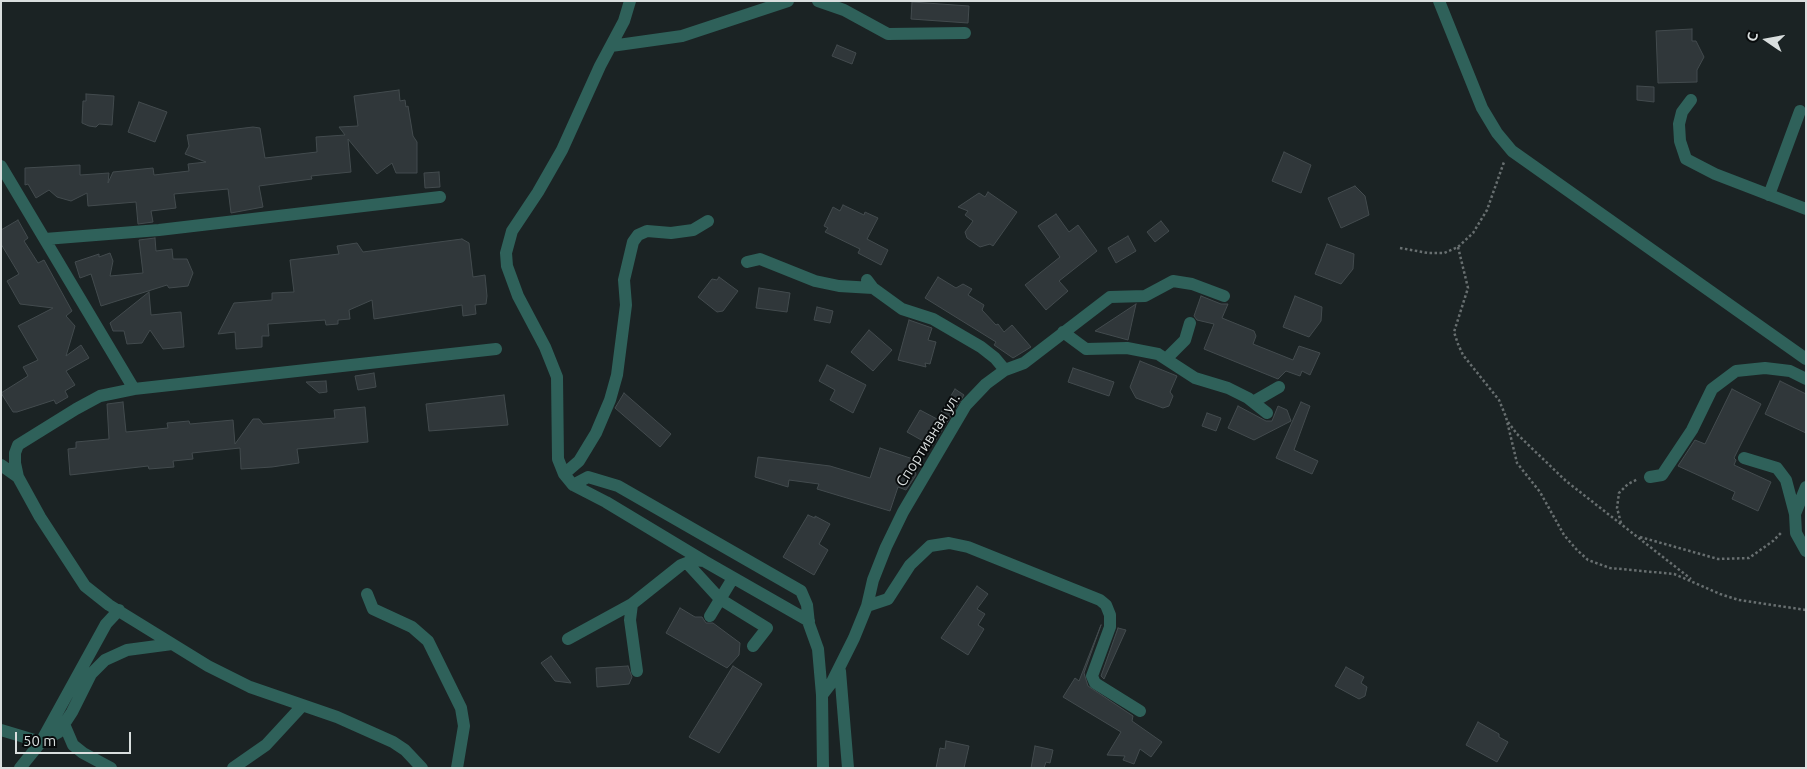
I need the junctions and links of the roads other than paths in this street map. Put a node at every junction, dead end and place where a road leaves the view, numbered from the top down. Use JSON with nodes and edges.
{"nodes":[{"id":1,"x":630,"y":1,"type":"edge"},
{"id":2,"x":788,"y":1,"type":"edge"},
{"id":3,"x":818,"y":1,"type":"edge"},
{"id":4,"x":1439,"y":1,"type":"edge"},
{"id":5,"x":965,"y":33,"type":"dead end"},
{"id":6,"x":611,"y":46,"type":"junction"},
{"id":7,"x":1691,"y":100,"type":"dead end"},
{"id":8,"x":1800,"y":111,"type":"dead end"},
{"id":9,"x":1,"y":166,"type":"edge"},
{"id":10,"x":1769,"y":195,"type":"junction"},
{"id":11,"x":440,"y":197,"type":"dead end"},
{"id":12,"x":1806,"y":209,"type":"edge"},
{"id":13,"x":708,"y":221,"type":"dead end"},
{"id":14,"x":45,"y":239,"type":"junction"},
{"id":15,"x":747,"y":262,"type":"dead end"},
{"id":16,"x":1224,"y":296,"type":"dead end"},
{"id":17,"x":1190,"y":323,"type":"dead end"},
{"id":18,"x":1063,"y":332,"type":"junction"},
{"id":19,"x":496,"y":349,"type":"dead end"},
{"id":20,"x":1166,"y":359,"type":"junction"},
{"id":21,"x":1806,"y":360,"type":"edge"},
{"id":22,"x":1005,"y":370,"type":"junction"},
{"id":23,"x":1806,"y":379,"type":"edge"},
{"id":24,"x":1279,"y":387,"type":"dead end"},
{"id":25,"x":134,"y":389,"type":"junction"},
{"id":26,"x":1253,"y":402,"type":"junction"},
{"id":27,"x":1267,"y":413,"type":"dead end"},
{"id":28,"x":1744,"y":458,"type":"dead end"},
{"id":29,"x":1,"y":465,"type":"edge"},
{"id":30,"x":564,"y":474,"type":"junction"},
{"id":31,"x":18,"y":477,"type":"junction"},
{"id":32,"x":1650,"y":477,"type":"road end"},
{"id":33,"x":573,"y":485,"type":"junction"},
{"id":34,"x":1806,"y":487,"type":"edge"},
{"id":35,"x":1795,"y":514,"type":"junction"},
{"id":36,"x":1806,"y":551,"type":"edge"},
{"id":37,"x":704,"y":561,"type":"junction"},
{"id":38,"x":687,"y":563,"type":"junction"},
{"id":39,"x":732,"y":578,"type":"junction"},
{"id":40,"x":367,"y":594,"type":"dead end"},
{"id":41,"x":720,"y":599,"type":"junction"},
{"id":42,"x":632,"y":604,"type":"junction"},
{"id":43,"x":867,"y":606,"type":"junction"},
{"id":44,"x":118,"y":610,"type":"junction"},
{"id":45,"x":710,"y":616,"type":"dead end"},
{"id":46,"x":809,"y":622,"type":"junction"},
{"id":47,"x":568,"y":639,"type":"dead end"},
{"id":48,"x":172,"y":644,"type":"junction"},
{"id":49,"x":753,"y":646,"type":"dead end"},
{"id":50,"x":840,"y":667,"type":"junction"},
{"id":51,"x":637,"y":671,"type":"dead end"},
{"id":52,"x":822,"y":695,"type":"junction"},
{"id":53,"x":302,"y":706,"type":"junction"},
{"id":54,"x":1140,"y":712,"type":"dead end"},
{"id":55,"x":64,"y":724,"type":"junction"},
{"id":56,"x":1,"y":730,"type":"edge"},
{"id":57,"x":41,"y":742,"type":"junction"},
{"id":58,"x":20,"y":768,"type":"edge"},
{"id":59,"x":111,"y":768,"type":"edge"},
{"id":60,"x":232,"y":768,"type":"edge"},
{"id":61,"x":422,"y":768,"type":"edge"},
{"id":62,"x":457,"y":768,"type":"edge"},
{"id":63,"x":823,"y":768,"type":"edge"},
{"id":64,"x":848,"y":768,"type":"edge"}],
"edges":[{"from":1,"to":6,"type":"street"},
{"from":2,"to":6,"type":"street"},
{"from":3,"to":5,"type":"street"},
{"from":4,"to":21,"type":"street"},
{"from":6,"to":30,"type":"street"},
{"from":7,"to":10,"type":"street"},
{"from":8,"to":10,"type":"street"},
{"from":9,"to":14,"type":"street"},
{"from":10,"to":12,"type":"street"},
{"from":11,"to":14,"type":"street"},
{"from":13,"to":30,"type":"street"},
{"from":14,"to":25,"type":"street"},
{"from":15,"to":22,"type":"street"},
{"from":16,"to":18,"type":"street","name":"Спортивная ул."},
{"from":17,"to":20,"type":"street"},
{"from":18,"to":20,"type":"street"},
{"from":18,"to":22,"type":"street","name":"Спортивная ул."},
{"from":19,"to":25,"type":"street"},
{"from":20,"to":26,"type":"street"},
{"from":22,"to":43,"type":"street","name":"Спортивная ул."},
{"from":23,"to":32,"type":"street"},
{"from":24,"to":26,"type":"street"},
{"from":25,"to":31,"type":"street"},
{"from":26,"to":27,"type":"street"},
{"from":28,"to":35,"type":"street"},
{"from":29,"to":31,"type":"street"},
{"from":30,"to":33,"type":"street"},
{"from":31,"to":44,"type":"street"},
{"from":33,"to":37,"type":"street"},
{"from":33,"to":46,"type":"street"},
{"from":34,"to":35,"type":"street"},
{"from":35,"to":36,"type":"street"},
{"from":37,"to":38,"type":"street"},
{"from":37,"to":39,"type":"street"},
{"from":38,"to":41,"type":"street"},
{"from":38,"to":42,"type":"street"},
{"from":39,"to":41,"type":"street"},
{"from":39,"to":46,"type":"street"},
{"from":40,"to":62,"type":"street"},
{"from":41,"to":45,"type":"street"},
{"from":41,"to":49,"type":"street"},
{"from":42,"to":47,"type":"street"},
{"from":42,"to":51,"type":"street"},
{"from":43,"to":50,"type":"street","name":"Спортивная ул."},
{"from":43,"to":54,"type":"street"},
{"from":44,"to":48,"type":"street"},
{"from":44,"to":57,"type":"street"},
{"from":46,"to":52,"type":"street"},
{"from":48,"to":53,"type":"street"},
{"from":48,"to":55,"type":"street"},
{"from":50,"to":52,"type":"street","name":"Спортивная ул."},
{"from":50,"to":64,"type":"street"},
{"from":52,"to":63,"type":"street"},
{"from":53,"to":60,"type":"street"},
{"from":53,"to":61,"type":"street"},
{"from":55,"to":57,"type":"street"},
{"from":55,"to":59,"type":"street"},
{"from":56,"to":57,"type":"street"},
{"from":57,"to":58,"type":"street"}]}
